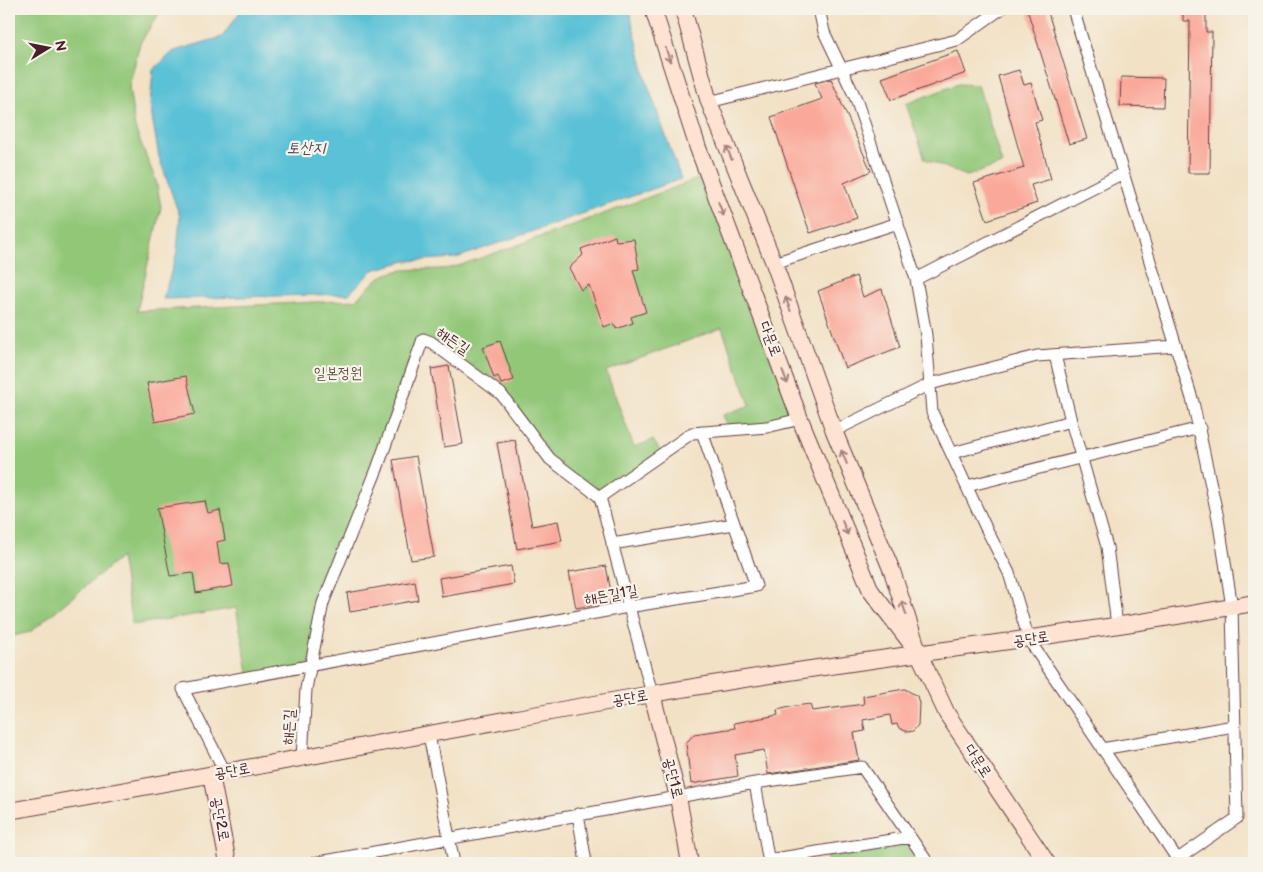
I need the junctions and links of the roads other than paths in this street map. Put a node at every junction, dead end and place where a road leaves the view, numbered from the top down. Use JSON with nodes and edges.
{"nodes":[{"id":1,"x":653,"y":9,"type":"edge"},
{"id":2,"x":683,"y":9,"type":"edge"},
{"id":3,"x":819,"y":9,"type":"edge"},
{"id":4,"x":1002,"y":9,"type":"edge"},
{"id":5,"x":1072,"y":9,"type":"edge"},
{"id":6,"x":842,"y":69,"type":"junction"},
{"id":7,"x":709,"y":102,"type":"junction"},
{"id":8,"x":1123,"y":173,"type":"junction"},
{"id":9,"x":898,"y":223,"type":"junction"},
{"id":10,"x":774,"y":263,"type":"junction"},
{"id":11,"x":916,"y":280,"type":"junction"},
{"id":12,"x":1176,"y":346,"type":"junction"},
{"id":13,"x":1055,"y":355,"type":"junction"},
{"id":14,"x":930,"y":384,"type":"junction"},
{"id":15,"x":800,"y":419,"type":"junction"},
{"id":16,"x":1071,"y":421,"type":"junction"},
{"id":17,"x":1200,"y":428,"type":"junction"},
{"id":18,"x":834,"y":431,"type":"junction"},
{"id":19,"x":702,"y":432,"type":"junction"},
{"id":20,"x":952,"y":453,"type":"junction"},
{"id":21,"x":1082,"y":457,"type":"junction"},
{"id":22,"x":967,"y":486,"type":"junction"},
{"id":23,"x":600,"y":497,"type":"junction"},
{"id":24,"x":734,"y":524,"type":"junction"},
{"id":25,"x":612,"y":544,"type":"junction"},
{"id":26,"x":1254,"y":603,"type":"edge"},
{"id":27,"x":628,"y":607,"type":"junction"},
{"id":28,"x":1232,"y":607,"type":"junction"},
{"id":29,"x":1117,"y":625,"type":"junction"},
{"id":30,"x":1028,"y":640,"type":"junction"},
{"id":31,"x":919,"y":654,"type":"junction"},
{"id":32,"x":310,"y":666,"type":"junction"},
{"id":33,"x":652,"y":694,"type":"junction"},
{"id":34,"x":1234,"y":726,"type":"junction"},
{"id":35,"x":429,"y":735,"type":"junction"},
{"id":36,"x":1102,"y":749,"type":"junction"},
{"id":37,"x":302,"y":758,"type":"junction"},
{"id":38,"x":218,"y":774,"type":"junction"},
{"id":39,"x":755,"y":783,"type":"junction"},
{"id":40,"x":678,"y":797,"type":"junction"},
{"id":41,"x":9,"y":811,"type":"edge"},
{"id":42,"x":578,"y":814,"type":"junction"},
{"id":43,"x":910,"y":837,"type":"junction"},
{"id":44,"x":449,"y":838,"type":"junction"},
{"id":45,"x":769,"y":862,"type":"edge"},
{"id":46,"x":1176,"y":862,"type":"edge"},
{"id":47,"x":228,"y":863,"type":"edge"},
{"id":48,"x":314,"y":863,"type":"edge"},
{"id":49,"x":454,"y":863,"type":"edge"},
{"id":50,"x":586,"y":863,"type":"edge"},
{"id":51,"x":690,"y":863,"type":"edge"},
{"id":52,"x":928,"y":863,"type":"edge"},
{"id":53,"x":1047,"y":863,"type":"edge"}],
"edges":[{"from":1,"to":15,"type":"main road","name":"다문로","one_way":true},
{"from":2,"to":7,"type":"main road","name":"다문로"},
{"from":3,"to":6,"type":"street"},
{"from":4,"to":6,"type":"street"},
{"from":5,"to":8,"type":"street"},
{"from":6,"to":7,"type":"street"},
{"from":6,"to":9,"type":"street"},
{"from":10,"to":7,"type":"main road","name":"다문로","one_way":true},
{"from":8,"to":11,"type":"street"},
{"from":8,"to":12,"type":"street"},
{"from":9,"to":10,"type":"street"},
{"from":9,"to":11,"type":"street"},
{"from":18,"to":10,"type":"main road","name":"다문로","one_way":true},
{"from":11,"to":14,"type":"street"},
{"from":12,"to":13,"type":"street"},
{"from":12,"to":17,"type":"street"},
{"from":13,"to":14,"type":"street"},
{"from":13,"to":16,"type":"street"},
{"from":14,"to":18,"type":"street"},
{"from":14,"to":20,"type":"street"},
{"from":15,"to":19,"type":"street"},
{"from":15,"to":31,"type":"main road","name":"다문로","one_way":true},
{"from":16,"to":20,"type":"street"},
{"from":16,"to":21,"type":"street"},
{"from":17,"to":21,"type":"street"},
{"from":17,"to":28,"type":"street"},
{"from":31,"to":18,"type":"main road","name":"다문로","one_way":true},
{"from":19,"to":23,"type":"street"},
{"from":19,"to":24,"type":"street","name":"해든길1길"},
{"from":20,"to":22,"type":"street"},
{"from":21,"to":22,"type":"street"},
{"from":21,"to":29,"type":"street"},
{"from":22,"to":30,"type":"street"},
{"from":23,"to":25,"type":"street"},
{"from":23,"to":32,"type":"street","name":"해든길"},
{"from":24,"to":25,"type":"street"},
{"from":24,"to":27,"type":"street","name":"해든길1길"},
{"from":25,"to":27,"type":"street"},
{"from":26,"to":28,"type":"main road","name":"공단로"},
{"from":27,"to":32,"type":"street","name":"해든길1길"},
{"from":27,"to":33,"type":"street"},
{"from":28,"to":29,"type":"main road","name":"공단로"},
{"from":28,"to":34,"type":"street"},
{"from":29,"to":30,"type":"main road","name":"공단로"},
{"from":30,"to":31,"type":"main road","name":"공단로"},
{"from":30,"to":36,"type":"street"},
{"from":31,"to":33,"type":"main road","name":"공단로"},
{"from":31,"to":53,"type":"main road","name":"다문로"},
{"from":32,"to":37,"type":"street","name":"해든길"},
{"from":32,"to":38,"type":"street","name":"해든길1길"},
{"from":33,"to":35,"type":"main road","name":"공단로"},
{"from":33,"to":40,"type":"main road","name":"공단1로"},
{"from":34,"to":36,"type":"street"},
{"from":34,"to":46,"type":"street"},
{"from":35,"to":37,"type":"main road","name":"공단로"},
{"from":35,"to":44,"type":"street"},
{"from":36,"to":46,"type":"street"},
{"from":37,"to":38,"type":"main road","name":"공단로"},
{"from":38,"to":41,"type":"main road","name":"공단로"},
{"from":38,"to":47,"type":"main road","name":"공단2로"},
{"from":39,"to":40,"type":"street"},
{"from":39,"to":43,"type":"street"},
{"from":39,"to":45,"type":"street"},
{"from":40,"to":42,"type":"street"},
{"from":40,"to":51,"type":"main road","name":"공단1로"},
{"from":42,"to":44,"type":"street"},
{"from":42,"to":50,"type":"street"},
{"from":43,"to":45,"type":"street"},
{"from":43,"to":52,"type":"street"},
{"from":44,"to":48,"type":"street"},
{"from":44,"to":49,"type":"street"}]}
